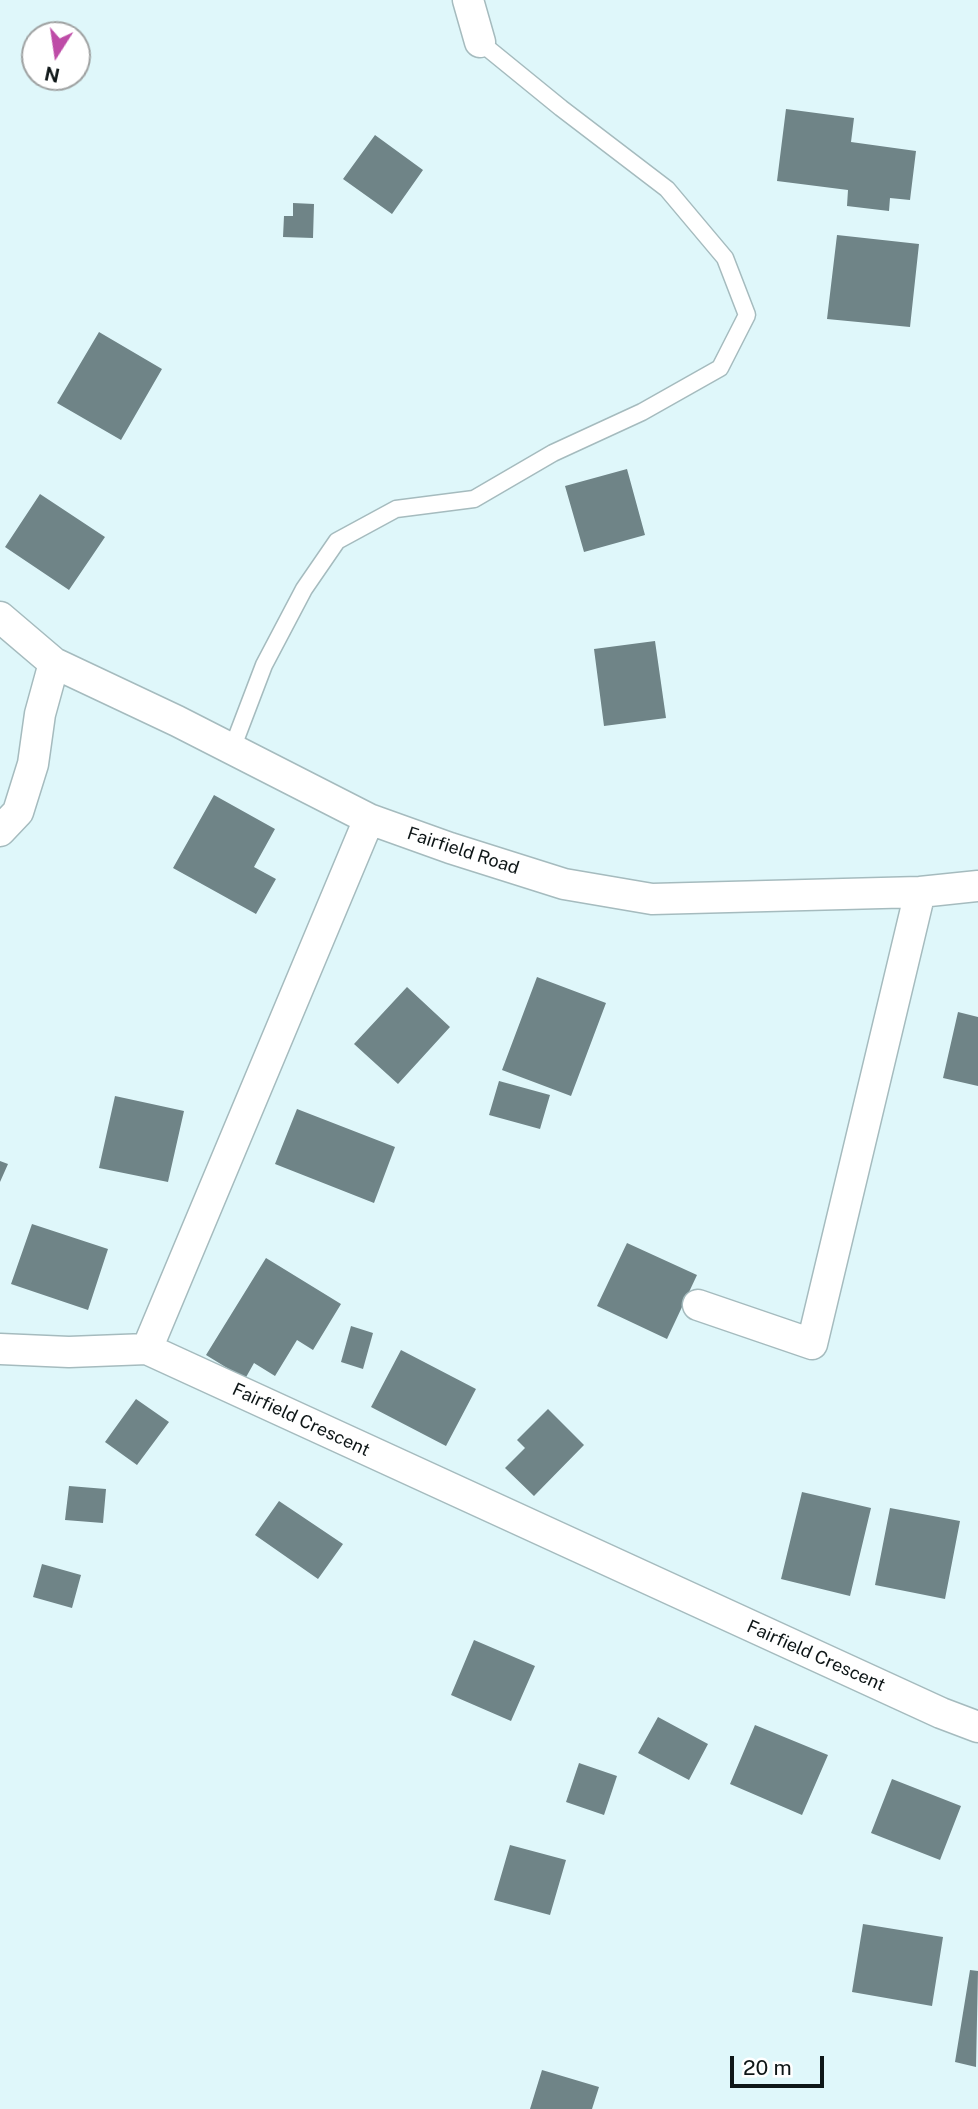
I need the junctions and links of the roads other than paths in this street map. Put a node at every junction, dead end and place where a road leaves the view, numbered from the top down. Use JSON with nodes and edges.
{"nodes":[{"id":1,"x":468,"y":0,"type":"edge"},
{"id":2,"x":480,"y":42,"type":"joint"},
{"id":3,"x":0,"y":617,"type":"edge"},
{"id":4,"x":54,"y":663,"type":"junction"},
{"id":5,"x":232,"y":749,"type":"junction"},
{"id":6,"x":369,"y":819,"type":"junction"},
{"id":7,"x":0,"y":831,"type":"edge"},
{"id":8,"x":978,"y":886,"type":"edge"},
{"id":9,"x":920,"y":892,"type":"junction"},
{"id":10,"x":698,"y":1305,"type":"dead end"},
{"id":11,"x":0,"y":1349,"type":"edge"},
{"id":12,"x":147,"y":1349,"type":"junction"},
{"id":13,"x":978,"y":1727,"type":"edge"}],
"edges":[{"from":1,"to":2,"type":"street"},
{"from":2,"to":5,"type":"lane"},
{"from":3,"to":4,"type":"street","name":"Fairfield Road"},
{"from":4,"to":5,"type":"street","name":"Fairfield Road"},
{"from":4,"to":7,"type":"street"},
{"from":5,"to":6,"type":"street","name":"Fairfield Road"},
{"from":6,"to":9,"type":"street","name":"Fairfield Road"},
{"from":6,"to":12,"type":"street"},
{"from":8,"to":9,"type":"street","name":"Fairfield Road"},
{"from":9,"to":10,"type":"street"},
{"from":11,"to":12,"type":"street"},
{"from":12,"to":13,"type":"street","name":"Fairfield Crescent"}]}
